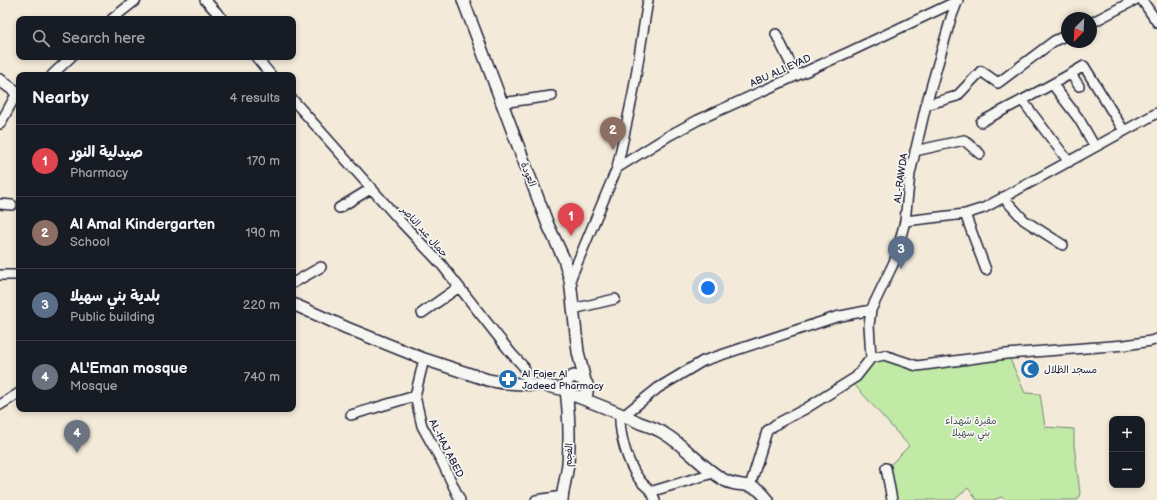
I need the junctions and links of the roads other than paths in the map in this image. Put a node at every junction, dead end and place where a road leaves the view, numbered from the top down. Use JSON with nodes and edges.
{"nodes":[{"id":1,"x":136,"y":0,"type":"edge"},
{"id":2,"x":205,"y":0,"type":"edge"},
{"id":3,"x":463,"y":0,"type":"edge"},
{"id":4,"x":648,"y":0,"type":"edge"},
{"id":5,"x":957,"y":0,"type":"edge"},
{"id":6,"x":1136,"y":0,"type":"edge"},
{"id":7,"x":1142,"y":0,"type":"edge"},
{"id":8,"x":941,"y":4,"type":"edge"},
{"id":9,"x":116,"y":16,"type":"edge"},
{"id":10,"x":220,"y":16,"type":"edge"},
{"id":11,"x":1097,"y":20,"type":"edge"},
{"id":12,"x":1157,"y":22,"type":"edge"},
{"id":13,"x":776,"y":34,"type":"dead end"},
{"id":14,"x":1061,"y":38,"type":"edge"},
{"id":15,"x":68,"y":60,"type":"edge"},
{"id":16,"x":258,"y":60,"type":"edge"},
{"id":17,"x":55,"y":72,"type":"edge"},
{"id":18,"x":268,"y":72,"type":"edge"},
{"id":19,"x":1071,"y":74,"type":"junction"},
{"id":20,"x":796,"y":75,"type":"junction"},
{"id":21,"x":0,"y":80,"type":"edge"},
{"id":22,"x":1052,"y":85,"type":"junction"},
{"id":23,"x":1078,"y":86,"type":"dead end"},
{"id":24,"x":16,"y":92,"type":"edge"},
{"id":25,"x":552,"y":96,"type":"dead end"},
{"id":26,"x":16,"y":97,"type":"edge"},
{"id":27,"x":1022,"y":100,"type":"junction"},
{"id":28,"x":296,"y":103,"type":"edge"},
{"id":29,"x":501,"y":103,"type":"junction"},
{"id":30,"x":926,"y":105,"type":"junction"},
{"id":31,"x":1157,"y":113,"type":"edge"},
{"id":32,"x":981,"y":122,"type":"dead end"},
{"id":33,"x":0,"y":124,"type":"edge"},
{"id":34,"x":1124,"y":131,"type":"junction"},
{"id":35,"x":1095,"y":148,"type":"junction"},
{"id":36,"x":915,"y":151,"type":"junction"},
{"id":37,"x":980,"y":154,"type":"dead end"},
{"id":38,"x":1069,"y":162,"type":"junction"},
{"id":39,"x":617,"y":168,"type":"junction"},
{"id":40,"x":372,"y":188,"type":"junction"},
{"id":41,"x":1003,"y":197,"type":"junction"},
{"id":42,"x":0,"y":204,"type":"edge"},
{"id":43,"x":12,"y":205,"type":"dead end"},
{"id":44,"x":339,"y":208,"type":"dead end"},
{"id":45,"x":965,"y":214,"type":"junction"},
{"id":46,"x":905,"y":221,"type":"junction"},
{"id":47,"x":1063,"y":245,"type":"dead end"},
{"id":48,"x":320,"y":267,"type":"dead end"},
{"id":49,"x":986,"y":270,"type":"dead end"},
{"id":50,"x":0,"y":275,"type":"edge"},
{"id":51,"x":16,"y":275,"type":"edge"},
{"id":52,"x":570,"y":280,"type":"junction"},
{"id":53,"x":296,"y":281,"type":"edge"},
{"id":54,"x":459,"y":287,"type":"junction"},
{"id":55,"x":615,"y":299,"type":"dead end"},
{"id":56,"x":296,"y":305,"type":"edge"},
{"id":57,"x":573,"y":309,"type":"junction"},
{"id":58,"x":296,"y":310,"type":"edge"},
{"id":59,"x":870,"y":310,"type":"junction"},
{"id":60,"x":422,"y":313,"type":"dead end"},
{"id":61,"x":1157,"y":339,"type":"edge"},
{"id":62,"x":578,"y":352,"type":"junction"},
{"id":63,"x":871,"y":358,"type":"junction"},
{"id":64,"x":428,"y":361,"type":"junction"},
{"id":65,"x":586,"y":383,"type":"junction"},
{"id":66,"x":528,"y":384,"type":"junction"},
{"id":67,"x":568,"y":384,"type":"junction"},
{"id":68,"x":16,"y":395,"type":"edge"},
{"id":69,"x":414,"y":396,"type":"junction"},
{"id":70,"x":577,"y":397,"type":"junction"},
{"id":71,"x":0,"y":405,"type":"edge"},
{"id":72,"x":602,"y":405,"type":"junction"},
{"id":73,"x":568,"y":410,"type":"junction"},
{"id":74,"x":621,"y":413,"type":"junction"},
{"id":75,"x":351,"y":414,"type":"dead end"},
{"id":76,"x":886,"y":468,"type":"dead end"},
{"id":77,"x":713,"y":472,"type":"junction"},
{"id":78,"x":750,"y":483,"type":"junction"},
{"id":79,"x":654,"y":496,"type":"edge"},
{"id":80,"x":562,"y":498,"type":"edge"},
{"id":81,"x":460,"y":500,"type":"edge"},
{"id":82,"x":536,"y":500,"type":"edge"},
{"id":83,"x":768,"y":500,"type":"edge"},
{"id":84,"x":774,"y":500,"type":"edge"},
{"id":85,"x":892,"y":500,"type":"edge"}],
"edges":[{"from":1,"to":9,"type":"street"},
{"from":2,"to":10,"type":"street"},
{"from":3,"to":29,"type":"main road","name":"العودة"},
{"from":4,"to":39,"type":"street"},
{"from":5,"to":8,"type":"street","name":"ABU ALI EYAD"},
{"from":5,"to":30,"type":"street","name":"AL-RAWDA"},
{"from":6,"to":11,"type":"street"},
{"from":7,"to":12,"type":"street"},
{"from":8,"to":20,"type":"street","name":"ABU ALI EYAD"},
{"from":13,"to":20,"type":"street"},
{"from":14,"to":30,"type":"street"},
{"from":15,"to":17,"type":"street"},
{"from":16,"to":18,"type":"street"},
{"from":19,"to":22,"type":"street"},
{"from":19,"to":23,"type":"street"},
{"from":19,"to":34,"type":"street"},
{"from":20,"to":39,"type":"street","name":"ABU ALI EYAD"},
{"from":21,"to":24,"type":"main road"},
{"from":22,"to":27,"type":"street"},
{"from":22,"to":35,"type":"street"},
{"from":25,"to":29,"type":"street"},
{"from":26,"to":33,"type":"street"},
{"from":27,"to":32,"type":"street"},
{"from":27,"to":38,"type":"street"},
{"from":28,"to":40,"type":"street","name":"جمال عبد الناصر"},
{"from":29,"to":52,"type":"main road","name":"العودة"},
{"from":30,"to":36,"type":"street","name":"AL-RAWDA"},
{"from":31,"to":34,"type":"street"},
{"from":34,"to":35,"type":"street"},
{"from":35,"to":38,"type":"street"},
{"from":36,"to":37,"type":"street"},
{"from":36,"to":46,"type":"street","name":"AL-RAWDA"},
{"from":38,"to":41,"type":"street"},
{"from":39,"to":52,"type":"street"},
{"from":40,"to":44,"type":"street"},
{"from":40,"to":54,"type":"street","name":"جمال عبد الناصر"},
{"from":41,"to":45,"type":"street"},
{"from":41,"to":47,"type":"street"},
{"from":42,"to":43,"type":"street"},
{"from":45,"to":46,"type":"street"},
{"from":45,"to":49,"type":"street"},
{"from":46,"to":59,"type":"street","name":"AL-RAWDA"},
{"from":48,"to":53,"type":"street"},
{"from":50,"to":51,"type":"street"},
{"from":52,"to":57,"type":"main road","name":"العودة"},
{"from":54,"to":60,"type":"street"},
{"from":54,"to":66,"type":"street","name":"جمال عبد الناصر"},
{"from":55,"to":57,"type":"street"},
{"from":56,"to":64,"type":"main road"},
{"from":57,"to":62,"type":"main road","name":"العودة"},
{"from":58,"to":64,"type":"main road"},
{"from":59,"to":63,"type":"street","name":"AL-RAWDA"},
{"from":59,"to":74,"type":"street"},
{"from":61,"to":63,"type":"street"},
{"from":62,"to":65,"type":"main road","name":"العودة"},
{"from":62,"to":67,"type":"main road","name":"العودة"},
{"from":63,"to":78,"type":"street"},
{"from":64,"to":66,"type":"main road"},
{"from":64,"to":69,"type":"street"},
{"from":65,"to":67,"type":"main road"},
{"from":65,"to":70,"type":"main road"},
{"from":65,"to":72,"type":"main road","name":"العودة"},
{"from":66,"to":67,"type":"main road"},
{"from":67,"to":70,"type":"main road"},
{"from":67,"to":73,"type":"main road","name":"الفجم"},
{"from":68,"to":71,"type":"street"},
{"from":69,"to":75,"type":"street"},
{"from":69,"to":81,"type":"street","name":"AL-HAJ ABED"},
{"from":70,"to":72,"type":"main road"},
{"from":70,"to":73,"type":"main road","name":"الفجم"},
{"from":72,"to":74,"type":"main road"},
{"from":73,"to":80,"type":"main road","name":"الفجم"},
{"from":74,"to":77,"type":"main road"},
{"from":74,"to":78,"type":"main road"},
{"from":74,"to":79,"type":"street"},
{"from":76,"to":85,"type":"street"},
{"from":77,"to":78,"type":"main road"},
{"from":77,"to":79,"type":"street"},
{"from":78,"to":83,"type":"main road"},
{"from":78,"to":84,"type":"main road"},
{"from":80,"to":82,"type":"street"}]}
